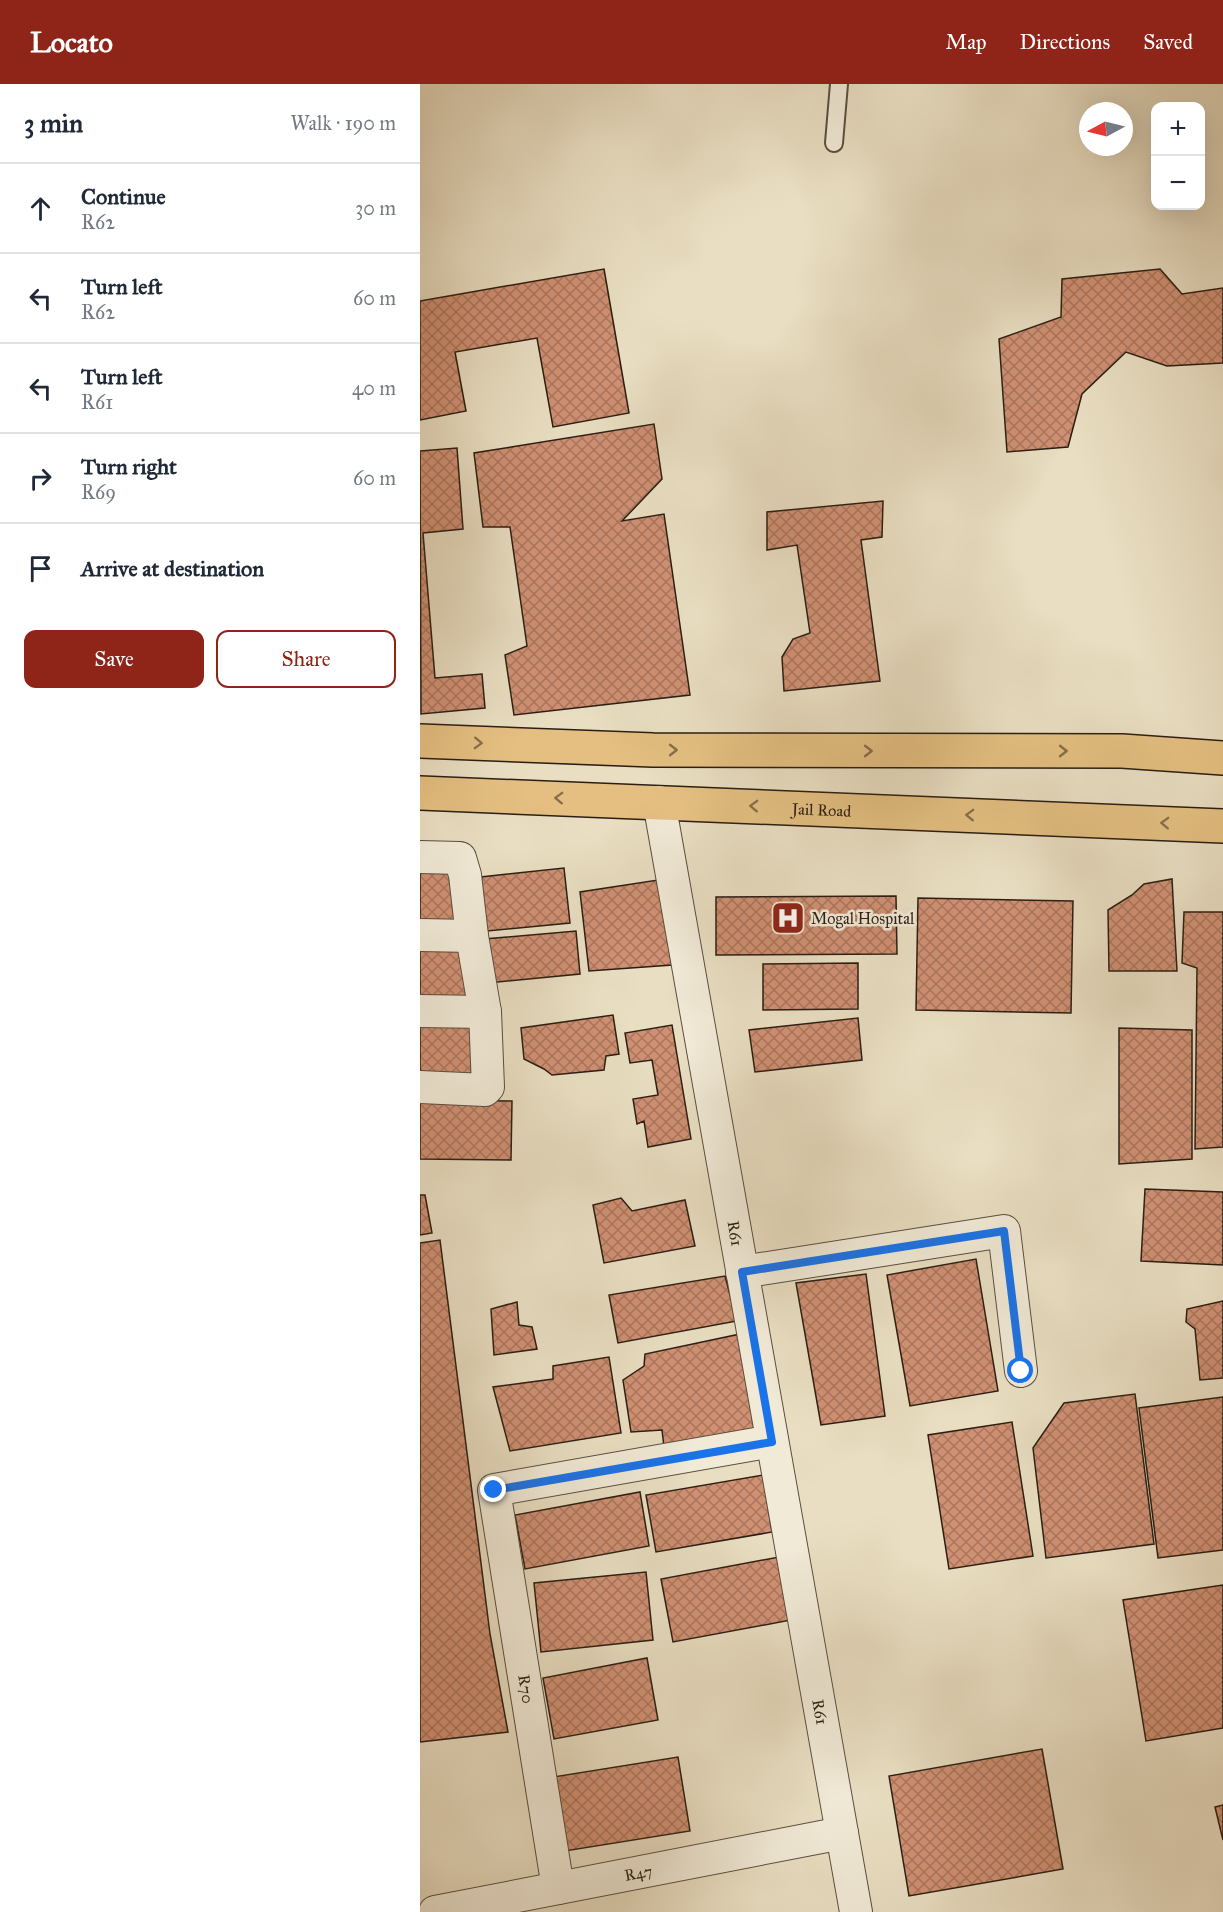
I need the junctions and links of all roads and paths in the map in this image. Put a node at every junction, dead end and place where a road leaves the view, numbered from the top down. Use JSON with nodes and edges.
{"nodes":[{"id":1,"x":839,"y":84,"type":"edge"},
{"id":2,"x":834,"y":143,"type":"dead end"},
{"id":3,"x":420,"y":741,"type":"edge"},
{"id":4,"x":1223,"y":758,"type":"edge"},
{"id":5,"x":420,"y":793,"type":"edge"},
{"id":6,"x":659,"y":802,"type":"junction"},
{"id":7,"x":1223,"y":826,"type":"edge"},
{"id":8,"x":420,"y":857,"type":"edge"},
{"id":9,"x":420,"y":935,"type":"edge"},
{"id":10,"x":472,"y":936,"type":"junction"},
{"id":11,"x":420,"y":1011,"type":"edge"},
{"id":12,"x":485,"y":1012,"type":"junction"},
{"id":13,"x":420,"y":1087,"type":"edge"},
{"id":14,"x":742,"y":1272,"type":"junction"},
{"id":15,"x":1021,"y":1371,"type":"dead end"},
{"id":16,"x":772,"y":1442,"type":"junction"},
{"id":17,"x":842,"y":1833,"type":"junction"},
{"id":18,"x":558,"y":1888,"type":"junction"},
{"id":19,"x":518,"y":1904,"type":"edge"},
{"id":20,"x":435,"y":1912,"type":"edge"},
{"id":21,"x":856,"y":1912,"type":"edge"}],
"edges":[{"from":1,"to":2,"type":"lane"},
{"from":3,"to":4,"type":"main road","one_way":true},
{"from":6,"to":5,"type":"main road","name":"Jail Road","one_way":true},
{"from":7,"to":6,"type":"main road","name":"Jail Road","one_way":true},
{"from":6,"to":14,"type":"street","name":"R61"},
{"from":8,"to":10,"type":"street"},
{"from":9,"to":10,"type":"street"},
{"from":10,"to":12,"type":"street"},
{"from":11,"to":12,"type":"street"},
{"from":12,"to":13,"type":"street"},
{"from":14,"to":15,"type":"street"},
{"from":14,"to":16,"type":"street","name":"R61"},
{"from":16,"to":17,"type":"street","name":"R61"},
{"from":16,"to":18,"type":"street","name":"R70"},
{"from":17,"to":18,"type":"street","name":"R47"},
{"from":17,"to":21,"type":"street","name":"R61"},
{"from":18,"to":19,"type":"street","name":"R47"},
{"from":19,"to":20,"type":"street","name":"R47"}]}
